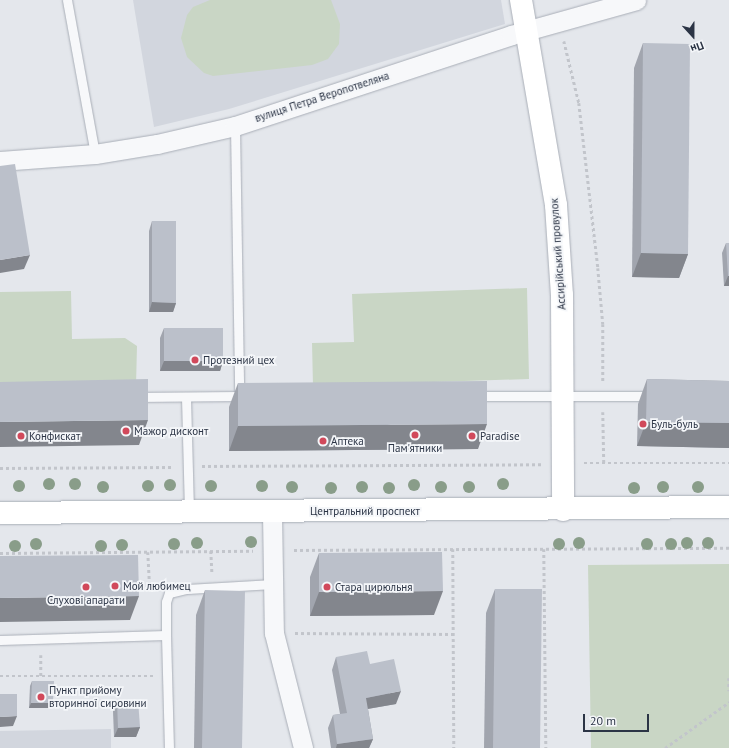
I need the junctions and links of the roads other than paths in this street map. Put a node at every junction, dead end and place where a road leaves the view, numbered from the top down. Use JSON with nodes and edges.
{"nodes":[{"id":1,"x":67,"y":0,"type":"edge"},
{"id":2,"x":521,"y":0,"type":"edge"},
{"id":3,"x":629,"y":1,"type":"edge"},
{"id":4,"x":525,"y":31,"type":"junction"},
{"id":5,"x":235,"y":126,"type":"junction"},
{"id":6,"x":95,"y":154,"type":"junction"},
{"id":7,"x":0,"y":160,"type":"edge"},
{"id":8,"x":462,"y":396,"type":"edge"},
{"id":9,"x":564,"y":396,"type":"junction"},
{"id":10,"x":658,"y":396,"type":"edge"},
{"id":11,"x":124,"y":397,"type":"edge"},
{"id":12,"x":186,"y":397,"type":"junction"},
{"id":13,"x":729,"y":507,"type":"edge"},
{"id":14,"x":563,"y":510,"type":"junction"},
{"id":15,"x":188,"y":512,"type":"junction"},
{"id":16,"x":272,"y":512,"type":"junction"},
{"id":17,"x":0,"y":513,"type":"edge"},
{"id":18,"x":273,"y":584,"type":"junction"},
{"id":19,"x":166,"y":635,"type":"junction"},
{"id":20,"x":0,"y":640,"type":"edge"},
{"id":21,"x":169,"y":748,"type":"edge"},
{"id":22,"x":304,"y":748,"type":"edge"}],
"edges":[{"from":1,"to":6,"type":"lane"},
{"from":2,"to":4,"type":"main road","name":"Ассирійський провулок"},
{"from":3,"to":4,"type":"street","name":"вулиця Петра Веропотвеляна"},
{"from":4,"to":5,"type":"street","name":"вулиця Петра Веропотвеляна"},
{"from":4,"to":9,"type":"main road","name":"Ассирійський провулок"},
{"from":5,"to":6,"type":"street","name":"вулиця Петра Веропотвеляна"},
{"from":5,"to":12,"type":"lane"},
{"from":6,"to":7,"type":"street","name":"вулиця Петра Веропотвеляна"},
{"from":8,"to":9,"type":"lane"},
{"from":9,"to":10,"type":"lane"},
{"from":9,"to":14,"type":"main road","name":"Ассирійський провулок"},
{"from":11,"to":12,"type":"lane"},
{"from":12,"to":15,"type":"lane"},
{"from":13,"to":14,"type":"main road","name":"Центральний проспект"},
{"from":14,"to":16,"type":"main road","name":"Центральний проспект"},
{"from":15,"to":16,"type":"main road","name":"Центральний проспект"},
{"from":15,"to":17,"type":"main road","name":"Центральний проспект"},
{"from":16,"to":18,"type":"street"},
{"from":18,"to":19,"type":"lane"},
{"from":18,"to":22,"type":"street"},
{"from":19,"to":20,"type":"lane"},
{"from":19,"to":21,"type":"lane"}]}
